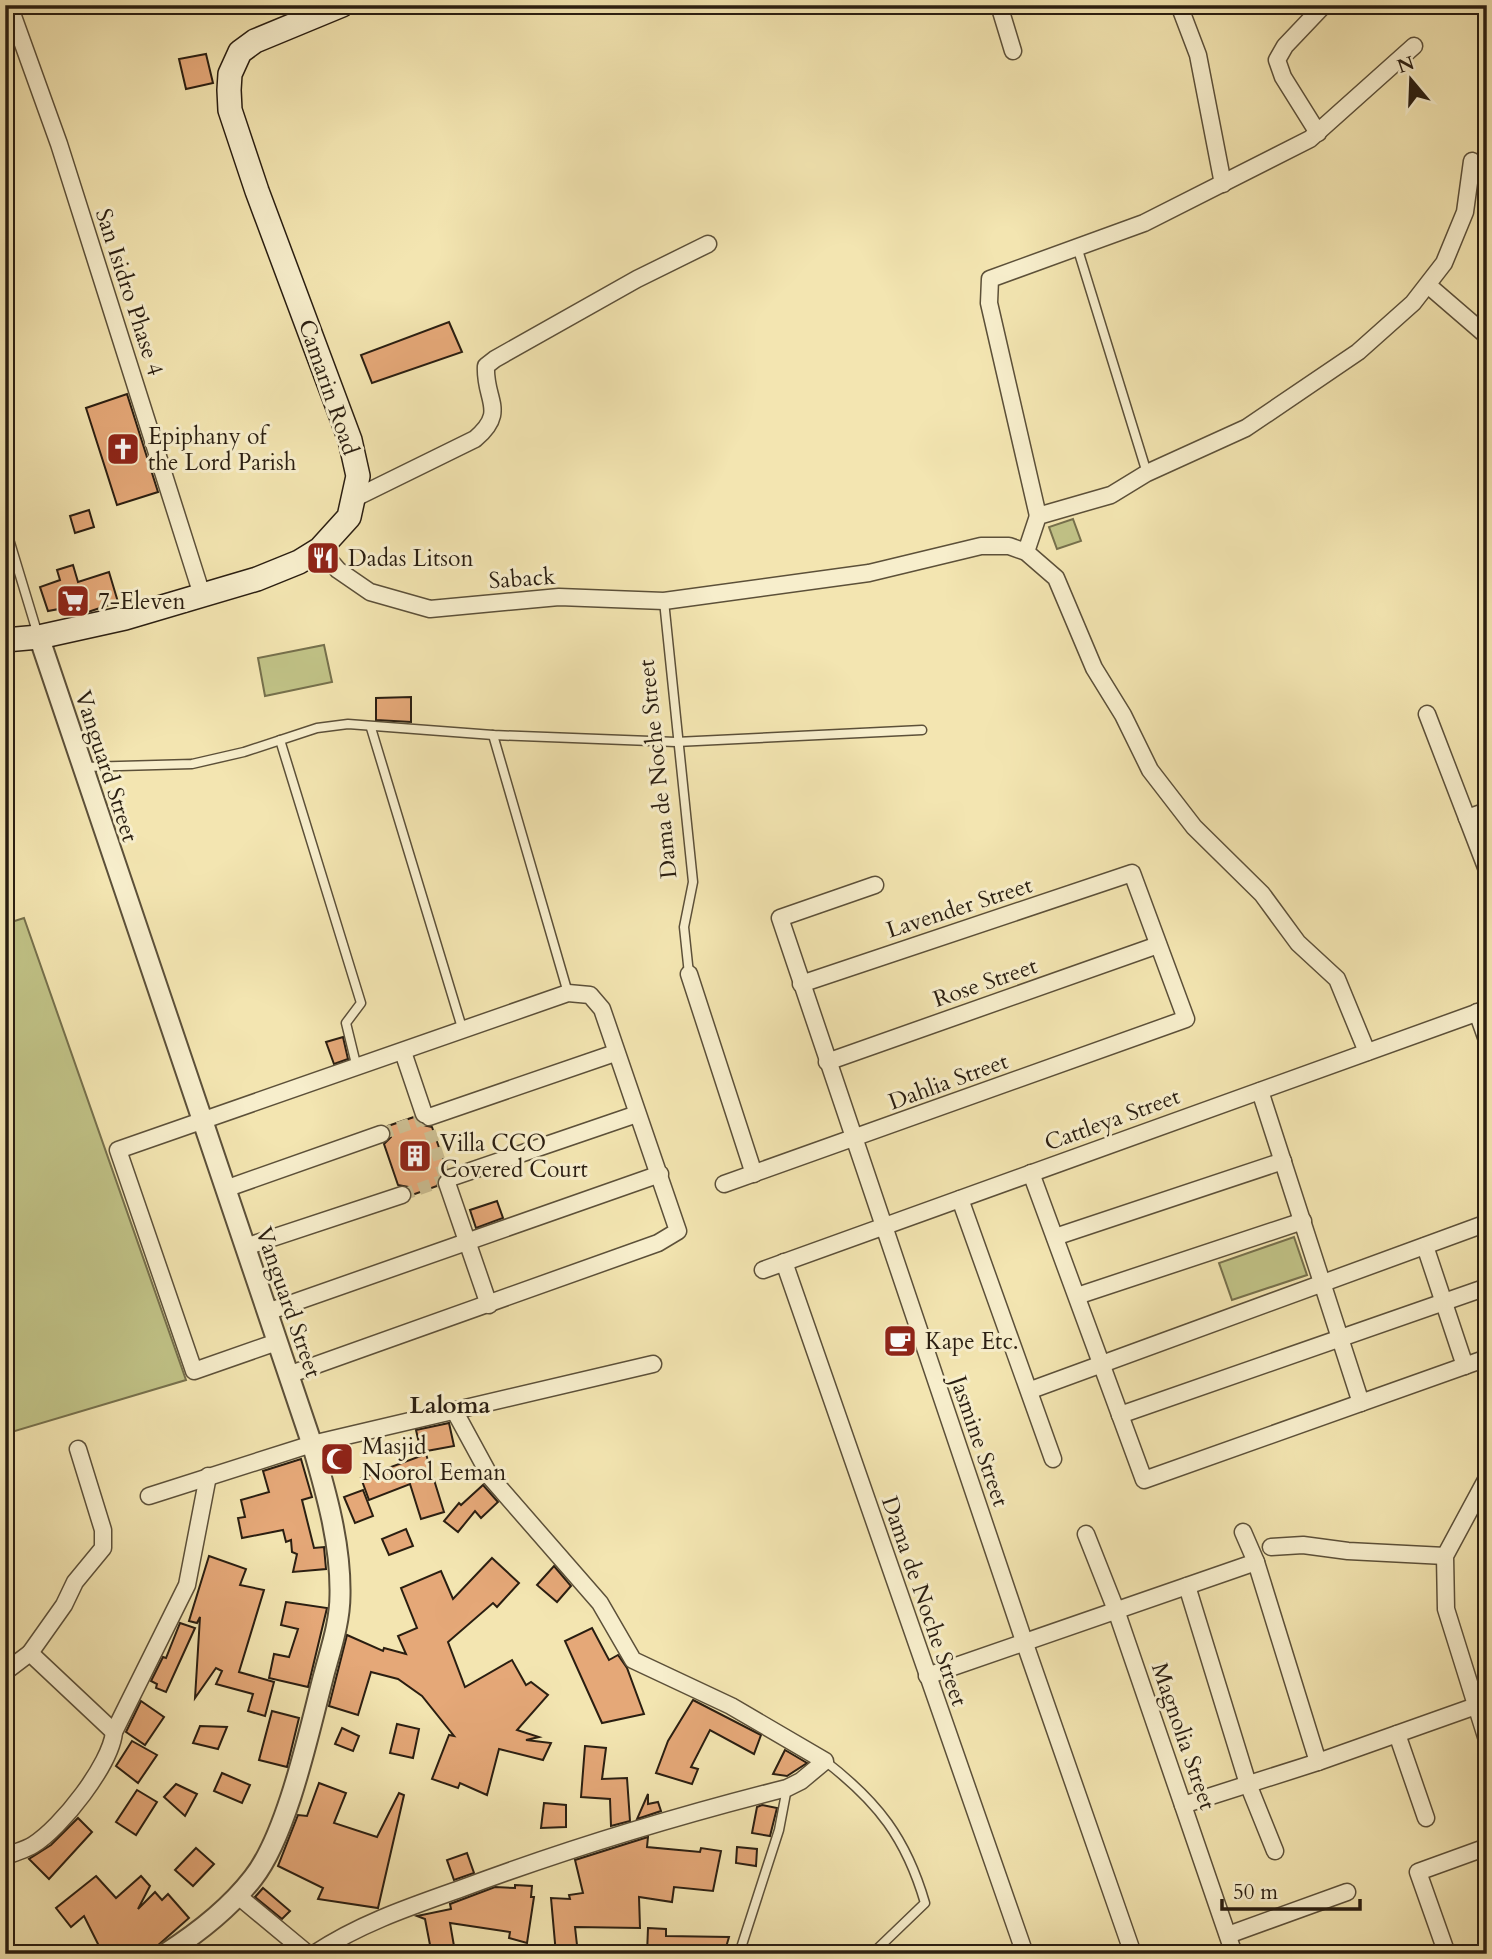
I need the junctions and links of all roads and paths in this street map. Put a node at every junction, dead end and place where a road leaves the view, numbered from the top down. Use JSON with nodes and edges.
{"nodes":[{"id":1,"x":9,"y":5,"type":"edge"},
{"id":2,"x":342,"y":5,"type":"edge"},
{"id":3,"x":999,"y":5,"type":"edge"},
{"id":4,"x":1179,"y":5,"type":"edge"},
{"id":5,"x":1324,"y":5,"type":"edge"},
{"id":6,"x":1414,"y":46,"type":"dead end"},
{"id":7,"x":1013,"y":51,"type":"dead end"},
{"id":8,"x":1318,"y":133,"type":"junction"},
{"id":9,"x":1472,"y":161,"type":"dead end"},
{"id":10,"x":1223,"y":184,"type":"junction"},
{"id":11,"x":708,"y":244,"type":"dead end"},
{"id":12,"x":1078,"y":250,"type":"junction"},
{"id":13,"x":1429,"y":286,"type":"junction"},
{"id":14,"x":1487,"y":336,"type":"edge"},
{"id":15,"x":1147,"y":473,"type":"junction"},
{"id":16,"x":355,"y":498,"type":"junction"},
{"id":17,"x":1038,"y":516,"type":"junction"},
{"id":18,"x":5,"y":526,"type":"edge"},
{"id":19,"x":320,"y":549,"type":"junction"},
{"id":20,"x":1026,"y":552,"type":"junction"},
{"id":21,"x":202,"y":595,"type":"junction"},
{"id":22,"x":664,"y":601,"type":"junction"},
{"id":23,"x":39,"y":637,"type":"junction"},
{"id":24,"x":5,"y":640,"type":"edge"},
{"id":25,"x":1427,"y":714,"type":"dead end"},
{"id":26,"x":371,"y":728,"type":"junction"},
{"id":27,"x":922,"y":730,"type":"dead end"},
{"id":28,"x":493,"y":735,"type":"junction"},
{"id":29,"x":280,"y":740,"type":"junction"},
{"id":30,"x":677,"y":742,"type":"junction"},
{"id":31,"x":81,"y":767,"type":"junction"},
{"id":32,"x":1487,"y":811,"type":"edge"},
{"id":33,"x":1467,"y":818,"type":"junction"},
{"id":34,"x":1487,"y":870,"type":"edge"},
{"id":35,"x":875,"y":885,"type":"dead end"},
{"id":36,"x":1158,"y":945,"type":"junction"},
{"id":37,"x":689,"y":974,"type":"joint"},
{"id":38,"x":801,"y":984,"type":"junction"},
{"id":39,"x":568,"y":993,"type":"junction"},
{"id":40,"x":1482,"y":1010,"type":"edge"},
{"id":41,"x":463,"y":1031,"type":"junction"},
{"id":42,"x":1487,"y":1040,"type":"edge"},
{"id":43,"x":403,"y":1052,"type":"junction"},
{"id":44,"x":1367,"y":1052,"type":"junction"},
{"id":45,"x":615,"y":1053,"type":"junction"},
{"id":46,"x":827,"y":1062,"type":"junction"},
{"id":47,"x":357,"y":1068,"type":"junction"},
{"id":48,"x":1259,"y":1091,"type":"junction"},
{"id":49,"x":637,"y":1114,"type":"junction"},
{"id":50,"x":201,"y":1122,"type":"junction"},
{"id":51,"x":381,"y":1134,"type":"tunnel mouth"},
{"id":52,"x":853,"y":1140,"type":"junction"},
{"id":53,"x":1283,"y":1161,"type":"junction"},
{"id":54,"x":1031,"y":1173,"type":"junction"},
{"id":55,"x":660,"y":1174,"type":"junction"},
{"id":56,"x":754,"y":1174,"type":"junction"},
{"id":57,"x":724,"y":1184,"type":"dead end"},
{"id":58,"x":225,"y":1189,"type":"junction"},
{"id":59,"x":402,"y":1195,"type":"tunnel mouth"},
{"id":60,"x":960,"y":1199,"type":"junction"},
{"id":61,"x":1303,"y":1221,"type":"junction"},
{"id":62,"x":1487,"y":1223,"type":"edge"},
{"id":63,"x":884,"y":1226,"type":"junction"},
{"id":64,"x":1055,"y":1237,"type":"junction"},
{"id":65,"x":467,"y":1241,"type":"junction"},
{"id":66,"x":1424,"y":1245,"type":"junction"},
{"id":67,"x":245,"y":1247,"type":"junction"},
{"id":68,"x":784,"y":1262,"type":"junction"},
{"id":69,"x":763,"y":1270,"type":"dead end"},
{"id":70,"x":1323,"y":1283,"type":"junction"},
{"id":71,"x":1487,"y":1287,"type":"edge"},
{"id":72,"x":1077,"y":1296,"type":"junction"},
{"id":73,"x":1444,"y":1303,"type":"junction"},
{"id":74,"x":489,"y":1305,"type":"junction"},
{"id":75,"x":267,"y":1312,"type":"junction"},
{"id":76,"x":1341,"y":1339,"type":"junction"},
{"id":77,"x":277,"y":1342,"type":"junction"},
{"id":78,"x":1487,"y":1358,"type":"edge"},
{"id":79,"x":653,"y":1364,"type":"dead end"},
{"id":80,"x":1101,"y":1364,"type":"junction"},
{"id":81,"x":1465,"y":1366,"type":"junction"},
{"id":82,"x":288,"y":1375,"type":"junction"},
{"id":83,"x":1031,"y":1390,"type":"junction"},
{"id":84,"x":1361,"y":1403,"type":"junction"},
{"id":85,"x":454,"y":1410,"type":"junction"},
{"id":86,"x":1120,"y":1415,"type":"junction"},
{"id":87,"x":312,"y":1444,"type":"junction"},
{"id":88,"x":78,"y":1449,"type":"dead end"},
{"id":89,"x":1053,"y":1459,"type":"dead end"},
{"id":90,"x":208,"y":1476,"type":"junction"},
{"id":91,"x":1487,"y":1478,"type":"edge"},
{"id":92,"x":149,"y":1496,"type":"dead end"},
{"id":93,"x":1243,"y":1532,"type":"dead end"},
{"id":94,"x":1086,"y":1534,"type":"dead end"},
{"id":95,"x":1271,"y":1547,"type":"dead end"},
{"id":96,"x":1446,"y":1556,"type":"junction"},
{"id":97,"x":1256,"y":1562,"type":"junction"},
{"id":98,"x":1187,"y":1586,"type":"junction"},
{"id":99,"x":1116,"y":1609,"type":"junction"},
{"id":100,"x":1024,"y":1642,"type":"junction"},
{"id":101,"x":30,"y":1653,"type":"junction"},
{"id":102,"x":5,"y":1672,"type":"edge"},
{"id":103,"x":927,"y":1676,"type":"junction"},
{"id":104,"x":1481,"y":1704,"type":"edge"},
{"id":105,"x":114,"y":1732,"type":"junction"},
{"id":106,"x":1397,"y":1734,"type":"junction"},
{"id":107,"x":1487,"y":1740,"type":"edge"},
{"id":108,"x":825,"y":1760,"type":"junction"},
{"id":109,"x":1318,"y":1762,"type":"junction"},
{"id":110,"x":1248,"y":1784,"type":"junction"},
{"id":111,"x":787,"y":1788,"type":"junction"},
{"id":112,"x":1183,"y":1805,"type":"junction"},
{"id":113,"x":1426,"y":1818,"type":"dead end"},
{"id":114,"x":1487,"y":1847,"type":"edge"},
{"id":115,"x":1275,"y":1851,"type":"dead end"},
{"id":116,"x":7,"y":1856,"type":"dead end"},
{"id":117,"x":1347,"y":1892,"type":"dead end"},
{"id":118,"x":237,"y":1895,"type":"junction"},
{"id":119,"x":1228,"y":1936,"type":"junction"},
{"id":120,"x":165,"y":1954,"type":"edge"},
{"id":121,"x":309,"y":1954,"type":"edge"},
{"id":122,"x":314,"y":1954,"type":"edge"},
{"id":123,"x":739,"y":1954,"type":"edge"},
{"id":124,"x":872,"y":1954,"type":"edge"},
{"id":125,"x":1025,"y":1954,"type":"edge"},
{"id":126,"x":1133,"y":1954,"type":"edge"},
{"id":127,"x":1234,"y":1954,"type":"edge"},
{"id":128,"x":1447,"y":1954,"type":"edge"}],
"edges":[{"from":1,"to":21,"type":"street","name":"San Isidro Phase 4"},
{"from":2,"to":16,"type":"main road","name":"Camarin Road"},
{"from":3,"to":7,"type":"street"},
{"from":4,"to":10,"type":"street"},
{"from":5,"to":8,"type":"street"},
{"from":6,"to":8,"type":"street"},
{"from":8,"to":10,"type":"street"},
{"from":9,"to":13,"type":"street"},
{"from":10,"to":12,"type":"street"},
{"from":11,"to":16,"type":"street"},
{"from":12,"to":15,"type":"lane"},
{"from":12,"to":17,"type":"street"},
{"from":13,"to":14,"type":"street"},
{"from":13,"to":15,"type":"street"},
{"from":15,"to":17,"type":"street"},
{"from":16,"to":19,"type":"main road","name":"Camarin Road"},
{"from":17,"to":20,"type":"street"},
{"from":18,"to":23,"type":"lane"},
{"from":19,"to":21,"type":"main road","name":"Camarin Road"},
{"from":19,"to":22,"type":"street","name":"Saback"},
{"from":20,"to":22,"type":"street","name":"Saback"},
{"from":20,"to":44,"type":"street"},
{"from":21,"to":23,"type":"main road","name":"Camarin Road"},
{"from":22,"to":30,"type":"lane","name":"Dama de Noche Street"},
{"from":23,"to":24,"type":"main road","name":"Camarin Road"},
{"from":23,"to":31,"type":"street","name":"Vanguard Street"},
{"from":25,"to":33,"type":"street"},
{"from":26,"to":28,"type":"lane"},
{"from":26,"to":29,"type":"lane"},
{"from":26,"to":41,"type":"lane"},
{"from":27,"to":30,"type":"lane"},
{"from":28,"to":30,"type":"lane"},
{"from":28,"to":39,"type":"lane"},
{"from":29,"to":31,"type":"lane"},
{"from":29,"to":47,"type":"lane"},
{"from":30,"to":37,"type":"lane","name":"Dama de Noche Street"},
{"from":31,"to":50,"type":"street","name":"Vanguard Street"},
{"from":32,"to":33,"type":"street"},
{"from":33,"to":34,"type":"street"},
{"from":35,"to":38,"type":"street","name":"Jasmine Street"},
{"from":36,"to":38,"type":"street","name":"Lavender Street"},
{"from":36,"to":46,"type":"street","name":"Rose Street"},
{"from":36,"to":52,"type":"street","name":"Dahlia Street"},
{"from":37,"to":56,"type":"street","name":"Dama de Noche Street"},
{"from":38,"to":46,"type":"street","name":"Jasmine Street"},
{"from":39,"to":41,"type":"street"},
{"from":39,"to":45,"type":"street"},
{"from":40,"to":42,"type":"street"},
{"from":40,"to":44,"type":"street","name":"Cattleya Street"},
{"from":41,"to":43,"type":"street"},
{"from":43,"to":45,"type":"street"},
{"from":43,"to":47,"type":"street"},
{"from":44,"to":48,"type":"street","name":"Cattleya Street"},
{"from":45,"to":49,"type":"street"},
{"from":46,"to":52,"type":"street","name":"Jasmine Street"},
{"from":47,"to":50,"type":"street"},
{"from":48,"to":53,"type":"street"},
{"from":48,"to":54,"type":"street","name":"Cattleya Street"},
{"from":49,"to":55,"type":"street"},
{"from":49,"to":65,"type":"street"},
{"from":50,"to":58,"type":"street","name":"Vanguard Street"},
{"from":50,"to":77,"type":"street"},
{"from":51,"to":58,"type":"street"},
{"from":52,"to":56,"type":"street","name":"Dahlia Street"},
{"from":52,"to":63,"type":"street","name":"Jasmine Street"},
{"from":53,"to":61,"type":"street"},
{"from":53,"to":64,"type":"street"},
{"from":54,"to":60,"type":"street","name":"Cattleya Street"},
{"from":54,"to":64,"type":"street"},
{"from":55,"to":65,"type":"street"},
{"from":55,"to":74,"type":"street"},
{"from":56,"to":57,"type":"street","name":"Dahlia Street"},
{"from":58,"to":67,"type":"street","name":"Vanguard Street"},
{"from":59,"to":67,"type":"street"},
{"from":60,"to":63,"type":"street","name":"Cattleya Street"},
{"from":60,"to":83,"type":"street"},
{"from":61,"to":70,"type":"street"},
{"from":61,"to":72,"type":"street"},
{"from":62,"to":66,"type":"street"},
{"from":63,"to":68,"type":"street","name":"Cattleya Street"},
{"from":63,"to":100,"type":"street","name":"Jasmine Street"},
{"from":64,"to":72,"type":"street"},
{"from":65,"to":74,"type":"street"},
{"from":65,"to":75,"type":"street"},
{"from":66,"to":70,"type":"street"},
{"from":66,"to":73,"type":"street"},
{"from":67,"to":75,"type":"street","name":"Vanguard Street"},
{"from":68,"to":69,"type":"street","name":"Cattleya Street"},
{"from":68,"to":103,"type":"street","name":"Dama de Noche Street"},
{"from":70,"to":76,"type":"street"},
{"from":70,"to":80,"type":"street"},
{"from":71,"to":73,"type":"street"},
{"from":72,"to":80,"type":"street"},
{"from":73,"to":76,"type":"street"},
{"from":73,"to":81,"type":"street"},
{"from":74,"to":82,"type":"street"},
{"from":75,"to":77,"type":"street","name":"Vanguard Street"},
{"from":76,"to":84,"type":"street"},
{"from":76,"to":86,"type":"street"},
{"from":77,"to":82,"type":"street","name":"Vanguard Street"},
{"from":78,"to":81,"type":"street"},
{"from":79,"to":85,"type":"street"},
{"from":80,"to":83,"type":"street"},
{"from":80,"to":86,"type":"street"},
{"from":81,"to":84,"type":"street"},
{"from":82,"to":87,"type":"street","name":"Vanguard Street"},
{"from":83,"to":89,"type":"street"},
{"from":84,"to":86,"type":"street"},
{"from":85,"to":87,"type":"street"},
{"from":85,"to":108,"type":"street"},
{"from":87,"to":90,"type":"street"},
{"from":87,"to":118,"type":"street","name":"Vanguard Street"},
{"from":88,"to":101,"type":"street"},
{"from":90,"to":92,"type":"street"},
{"from":90,"to":105,"type":"street"},
{"from":91,"to":96,"type":"street"},
{"from":93,"to":97,"type":"street"},
{"from":94,"to":99,"type":"street","name":"Magnolia Street"},
{"from":95,"to":96,"type":"street"},
{"from":96,"to":104,"type":"street"},
{"from":97,"to":98,"type":"street"},
{"from":97,"to":109,"type":"street"},
{"from":98,"to":99,"type":"street"},
{"from":98,"to":110,"type":"street"},
{"from":99,"to":100,"type":"street"},
{"from":99,"to":112,"type":"street","name":"Magnolia Street"},
{"from":100,"to":103,"type":"street"},
{"from":100,"to":126,"type":"street","name":"Jasmine Street"},
{"from":101,"to":102,"type":"street"},
{"from":101,"to":105,"type":"street"},
{"from":103,"to":125,"type":"street","name":"Dama de Noche Street"},
{"from":104,"to":106,"type":"street"},
{"from":104,"to":107,"type":"street"},
{"from":105,"to":116,"type":"street"},
{"from":106,"to":109,"type":"street"},
{"from":106,"to":113,"type":"street"},
{"from":108,"to":111,"type":"street"},
{"from":108,"to":124,"type":"lane"},
{"from":109,"to":110,"type":"street"},
{"from":110,"to":112,"type":"street"},
{"from":110,"to":115,"type":"street"},
{"from":111,"to":122,"type":"street"},
{"from":111,"to":123,"type":"lane"},
{"from":112,"to":119,"type":"street","name":"Magnolia Street"},
{"from":114,"to":128,"type":"street"},
{"from":117,"to":119,"type":"street"},
{"from":118,"to":120,"type":"street","name":"Vanguard Street"},
{"from":118,"to":121,"type":"street"},
{"from":119,"to":127,"type":"street","name":"Magnolia Street"}]}
